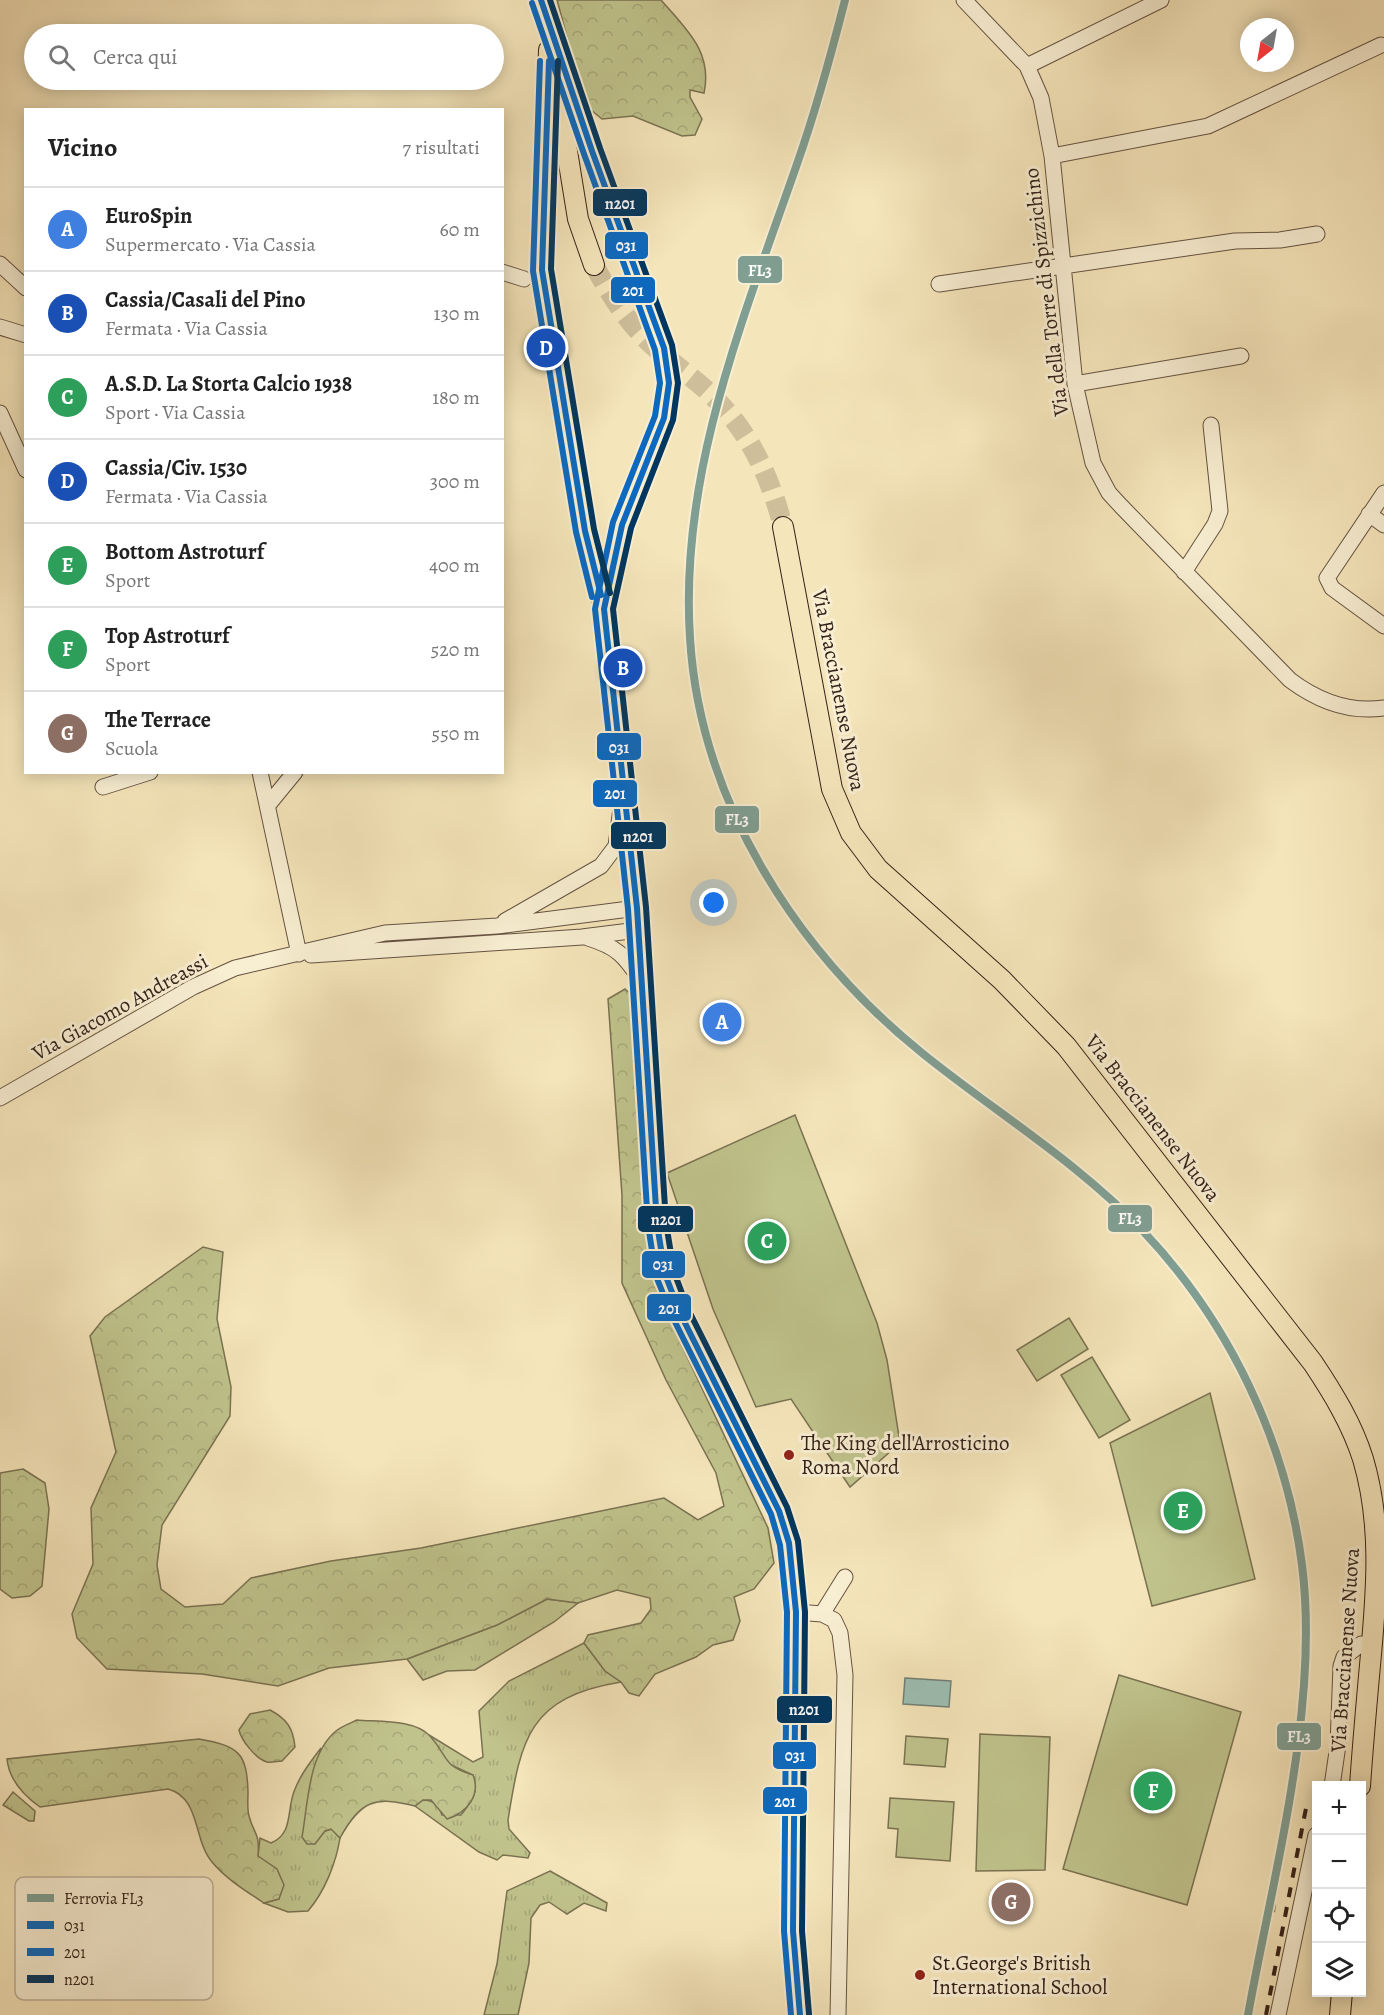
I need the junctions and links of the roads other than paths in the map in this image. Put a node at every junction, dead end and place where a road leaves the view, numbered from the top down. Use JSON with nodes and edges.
{"nodes":[{"id":1,"x":541,"y":0,"type":"edge"},
{"id":2,"x":964,"y":0,"type":"edge"},
{"id":3,"x":1161,"y":0,"type":"edge"},
{"id":4,"x":1381,"y":45,"type":"dead end"},
{"id":5,"x":549,"y":50,"type":"junction"},
{"id":6,"x":1027,"y":66,"type":"junction"},
{"id":7,"x":1052,"y":156,"type":"junction"},
{"id":8,"x":1317,"y":234,"type":"dead end"},
{"id":9,"x":0,"y":264,"type":"edge"},
{"id":10,"x":594,"y":265,"type":"tunnel mouth"},
{"id":11,"x":1064,"y":267,"type":"junction"},
{"id":12,"x":504,"y":273,"type":"edge"},
{"id":13,"x":524,"y":279,"type":"dead end"},
{"id":14,"x":939,"y":284,"type":"dead end"},
{"id":15,"x":24,"y":286,"type":"edge"},
{"id":16,"x":0,"y":327,"type":"edge"},
{"id":17,"x":24,"y":333,"type":"edge"},
{"id":18,"x":1241,"y":356,"type":"dead end"},
{"id":19,"x":1075,"y":384,"type":"junction"},
{"id":20,"x":0,"y":413,"type":"edge"},
{"id":21,"x":1211,"y":425,"type":"dead end"},
{"id":22,"x":24,"y":466,"type":"edge"},
{"id":23,"x":1384,"y":493,"type":"edge"},
{"id":24,"x":1369,"y":514,"type":"junction"},
{"id":25,"x":1384,"y":525,"type":"edge"},
{"id":26,"x":783,"y":527,"type":"tunnel mouth"},
{"id":27,"x":1184,"y":572,"type":"junction"},
{"id":28,"x":604,"y":609,"type":"junction"},
{"id":29,"x":1384,"y":626,"type":"edge"},
{"id":30,"x":1384,"y":708,"type":"edge"},
{"id":31,"x":144,"y":774,"type":"edge"},
{"id":32,"x":260,"y":774,"type":"edge"},
{"id":33,"x":293,"y":774,"type":"edge"},
{"id":34,"x":624,"y":782,"type":"junction"},
{"id":35,"x":103,"y":787,"type":"dead end"},
{"id":36,"x":268,"y":805,"type":"junction"},
{"id":37,"x":547,"y":898,"type":"junction"},
{"id":38,"x":637,"y":908,"type":"junction"},
{"id":39,"x":549,"y":920,"type":"junction"},
{"id":40,"x":497,"y":926,"type":"junction"},
{"id":41,"x":638,"y":930,"type":"junction"},
{"id":42,"x":582,"y":937,"type":"junction"},
{"id":43,"x":551,"y":938,"type":"junction"},
{"id":44,"x":302,"y":948,"type":"junction"},
{"id":45,"x":640,"y":979,"type":"junction"},
{"id":46,"x":0,"y":1098,"type":"edge"},
{"id":47,"x":845,"y":1577,"type":"dead end"},
{"id":48,"x":796,"y":1612,"type":"junction"},
{"id":49,"x":822,"y":1614,"type":"junction"},
{"id":50,"x":1361,"y":1644,"type":"dead end"},
{"id":51,"x":1333,"y":1781,"type":"edge"},
{"id":52,"x":1360,"y":1781,"type":"edge"},
{"id":53,"x":1312,"y":1858,"type":"edge"},
{"id":54,"x":1342,"y":1997,"type":"edge"},
{"id":55,"x":801,"y":2015,"type":"edge"},
{"id":56,"x":838,"y":2015,"type":"edge"},
{"id":57,"x":1278,"y":2015,"type":"edge"},
{"id":58,"x":1340,"y":2015,"type":"edge"}],
"edges":[{"from":1,"to":5,"type":"main road"},
{"from":1,"to":28,"type":"main road"},
{"from":2,"to":6,"type":"street","name":"Via della Torre di Spizzichino"},
{"from":3,"to":6,"type":"street"},
{"from":4,"to":7,"type":"street"},
{"from":5,"to":10,"type":"main road"},
{"from":5,"to":28,"type":"main road"},
{"from":6,"to":7,"type":"street","name":"Via della Torre di Spizzichino"},
{"from":7,"to":11,"type":"street","name":"Via della Torre di Spizzichino"},
{"from":8,"to":11,"type":"street"},
{"from":9,"to":15,"type":"street"},
{"from":11,"to":14,"type":"street"},
{"from":11,"to":19,"type":"street","name":"Via della Torre di Spizzichino"},
{"from":12,"to":13,"type":"street"},
{"from":16,"to":17,"type":"street"},
{"from":18,"to":19,"type":"street"},
{"from":19,"to":27,"type":"street","name":"Via della Torre di Spizzichino"},
{"from":20,"to":22,"type":"street"},
{"from":21,"to":27,"type":"street"},
{"from":23,"to":24,"type":"street"},
{"from":24,"to":25,"type":"street"},
{"from":24,"to":29,"type":"street"},
{"from":26,"to":52,"type":"main road","name":"Via Braccianense Nuova"},
{"from":27,"to":30,"type":"street","name":"Via della Torre di Spizzichino"},
{"from":28,"to":34,"type":"main road"},
{"from":31,"to":35,"type":"street"},
{"from":32,"to":36,"type":"street"},
{"from":33,"to":36,"type":"street"},
{"from":34,"to":37,"type":"street","name":"Via Giacomo Andreassi"},
{"from":34,"to":38,"type":"main road"},
{"from":36,"to":44,"type":"street"},
{"from":37,"to":39,"type":"street"},
{"from":37,"to":40,"type":"street","name":"Via Giacomo Andreassi"},
{"from":38,"to":39,"type":"street","name":"Via Giacomo Andreassi"},
{"from":38,"to":41,"type":"main road"},
{"from":39,"to":40,"type":"street","name":"Via Giacomo Andreassi"},
{"from":39,"to":43,"type":"street"},
{"from":40,"to":44,"type":"street","name":"Via Giacomo Andreassi"},
{"from":41,"to":42,"type":"street","name":"Via Giacomo Andreassi"},
{"from":41,"to":45,"type":"main road"},
{"from":42,"to":43,"type":"street","name":"Via Giacomo Andreassi"},
{"from":42,"to":45,"type":"street","name":"Via Giacomo Andreassi"},
{"from":43,"to":44,"type":"street","name":"Via Giacomo Andreassi"},
{"from":44,"to":46,"type":"street","name":"Via Giacomo Andreassi"},
{"from":45,"to":48,"type":"main road"},
{"from":47,"to":49,"type":"street"},
{"from":48,"to":49,"type":"street"},
{"from":48,"to":55,"type":"main road"},
{"from":49,"to":56,"type":"street"},
{"from":50,"to":51,"type":"street"},
{"from":53,"to":57,"type":"street"},
{"from":54,"to":58,"type":"main road"}]}
